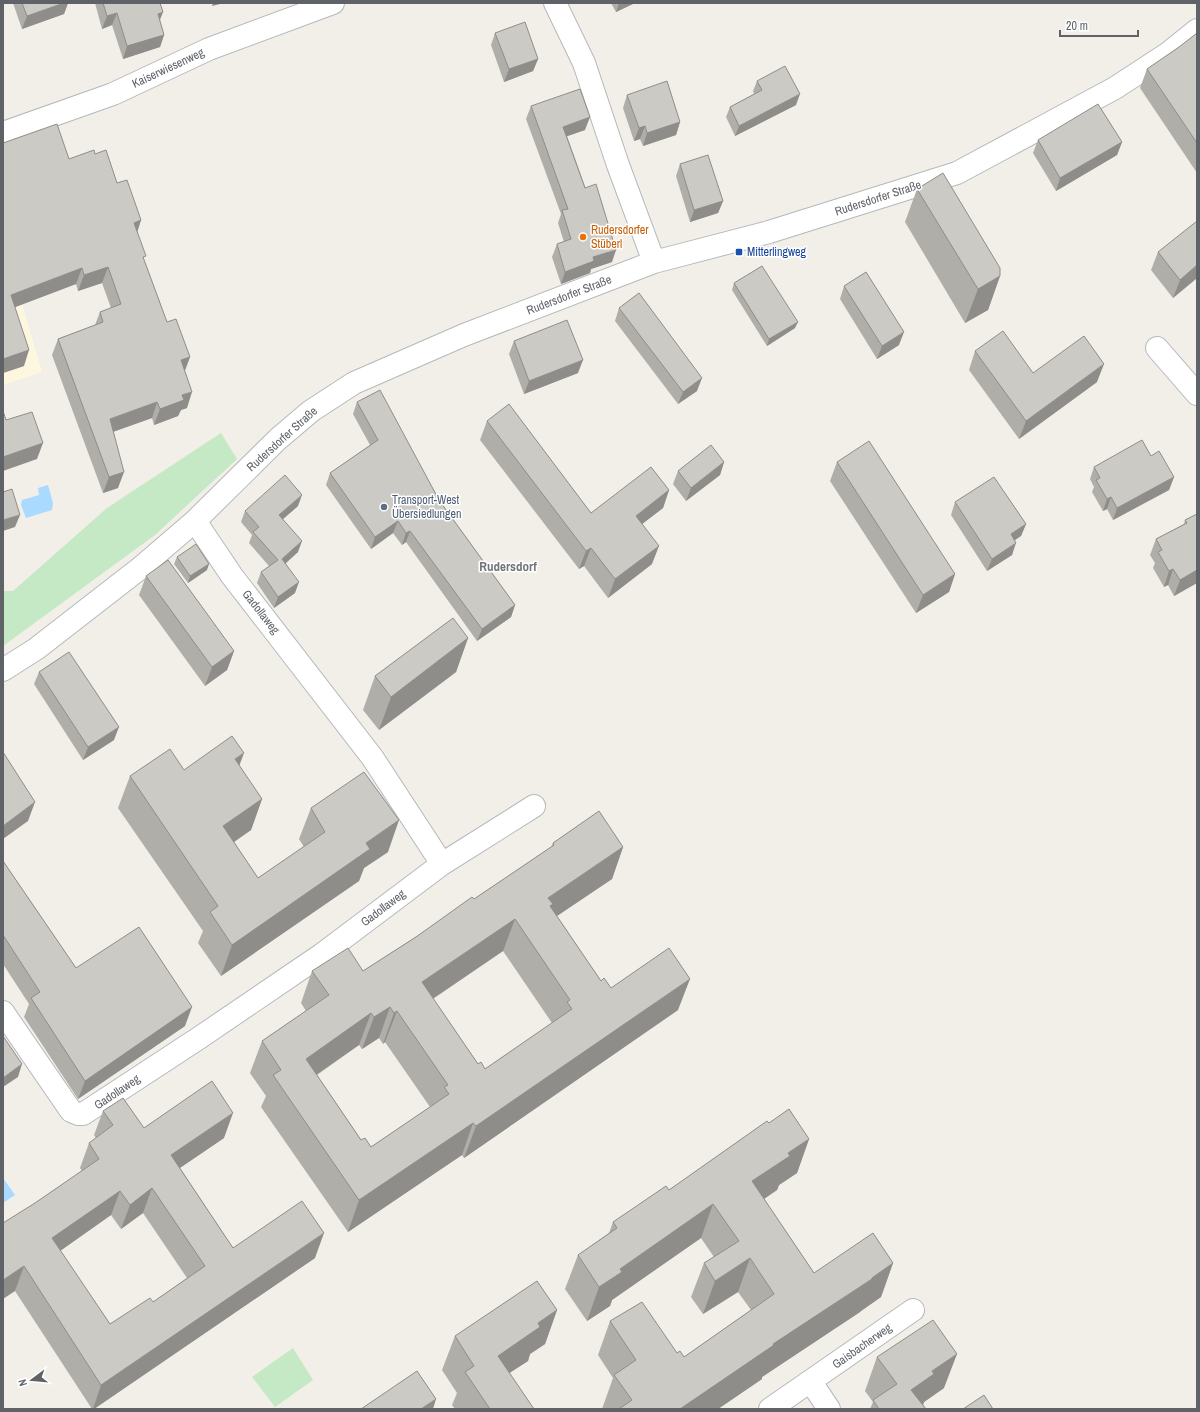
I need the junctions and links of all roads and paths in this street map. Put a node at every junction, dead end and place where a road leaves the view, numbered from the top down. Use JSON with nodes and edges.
{"nodes":[{"id":1,"x":333,"y":3,"type":"edge"},
{"id":2,"x":555,"y":3,"type":"edge"},
{"id":3,"x":1197,"y":30,"type":"edge"},
{"id":4,"x":3,"y":133,"type":"edge"},
{"id":5,"x":654,"y":262,"type":"junction"},
{"id":6,"x":1157,"y":348,"type":"dead end"},
{"id":7,"x":1197,"y":394,"type":"edge"},
{"id":8,"x":195,"y":521,"type":"junction"},
{"id":9,"x":3,"y":670,"type":"edge"},
{"id":10,"x":534,"y":806,"type":"dead end"},
{"id":11,"x":442,"y":864,"type":"junction"},
{"id":12,"x":3,"y":1012,"type":"edge"},
{"id":13,"x":913,"y":1310,"type":"dead end"},
{"id":14,"x":811,"y":1382,"type":"junction"},
{"id":15,"x":770,"y":1409,"type":"edge"},
{"id":16,"x":829,"y":1409,"type":"edge"}],
"edges":[{"from":1,"to":4,"type":"street","name":"Kaiserwiesenweg"},
{"from":2,"to":5,"type":"street"},
{"from":3,"to":5,"type":"street","name":"Rudersdorfer Straße"},
{"from":5,"to":8,"type":"street","name":"Rudersdorfer Straße"},
{"from":6,"to":7,"type":"street"},
{"from":8,"to":9,"type":"street","name":"Rudersdorfer Straße"},
{"from":8,"to":11,"type":"street","name":"Gadollaweg"},
{"from":10,"to":11,"type":"street"},
{"from":11,"to":12,"type":"street","name":"Gadollaweg"},
{"from":13,"to":14,"type":"street","name":"Gaisbacherweg"},
{"from":14,"to":15,"type":"street","name":"Gaisbacherweg"},
{"from":14,"to":16,"type":"street"}]}
